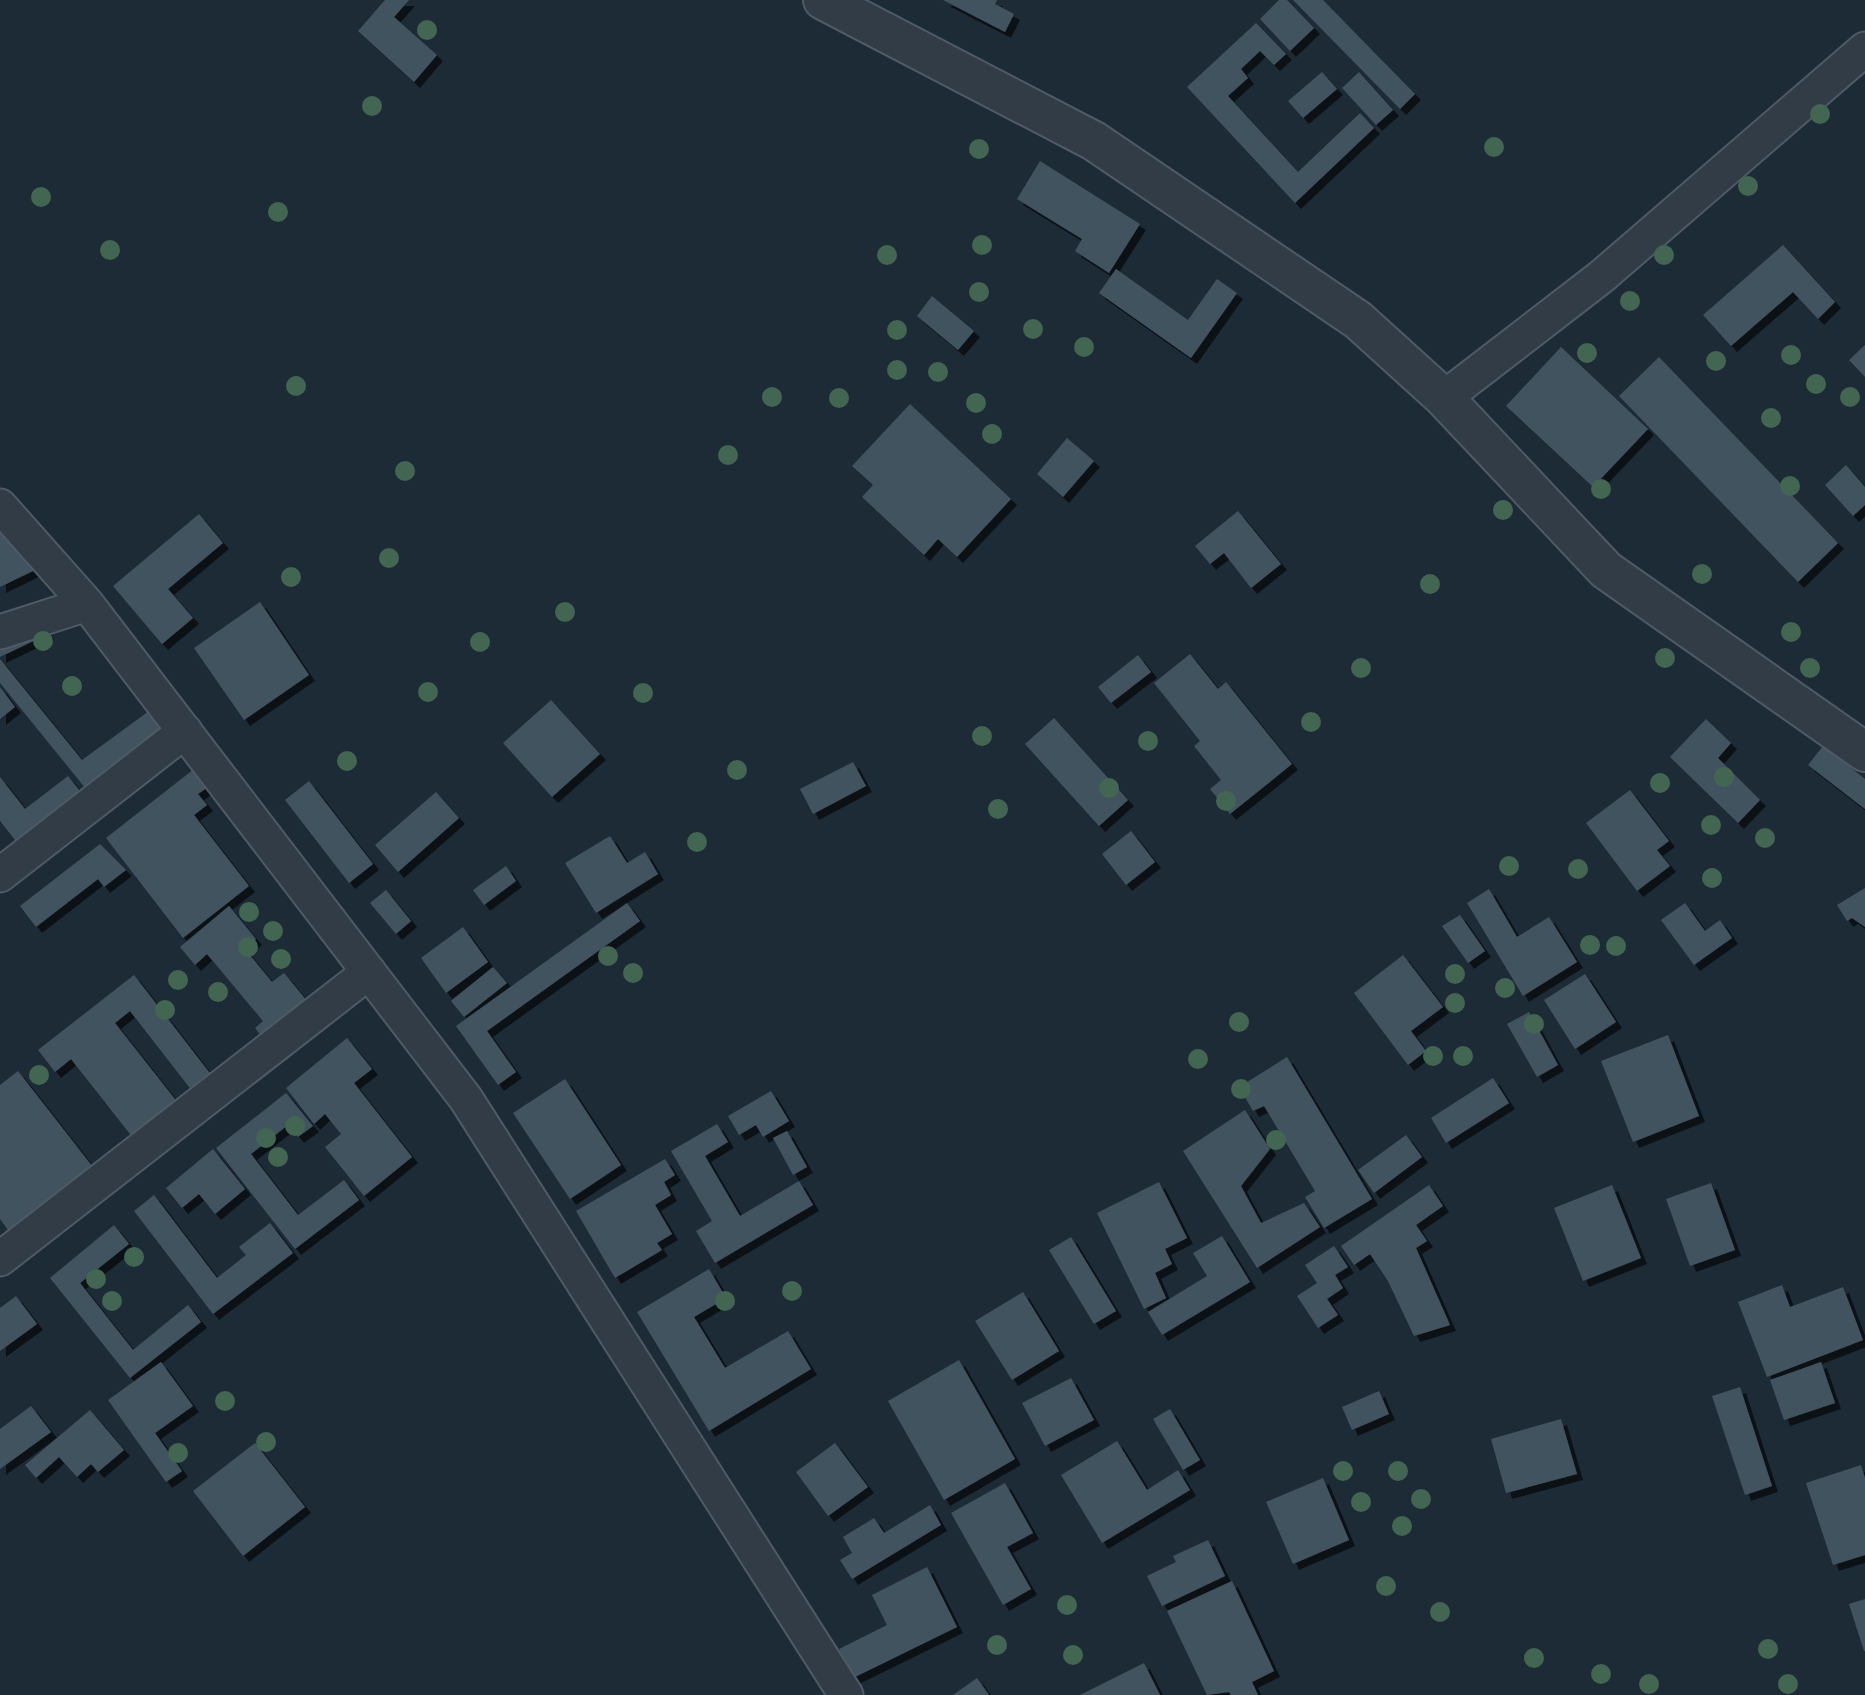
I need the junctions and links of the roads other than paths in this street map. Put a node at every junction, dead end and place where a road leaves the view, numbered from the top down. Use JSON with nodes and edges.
{"nodes":[{"id":1,"x":823,"y":0,"type":"edge"},
{"id":2,"x":1865,"y":49,"type":"edge"},
{"id":3,"x":1444,"y":398,"type":"junction"},
{"id":4,"x":0,"y":506,"type":"edge"},
{"id":5,"x":87,"y":604,"type":"junction"},
{"id":6,"x":0,"y":632,"type":"edge"},
{"id":7,"x":186,"y":731,"type":"junction"},
{"id":8,"x":1865,"y":752,"type":"edge"},
{"id":9,"x":0,"y":875,"type":"edge"},
{"id":10,"x":369,"y":972,"type":"junction"},
{"id":11,"x":0,"y":1259,"type":"edge"},
{"id":12,"x":846,"y":1695,"type":"edge"}],
"edges":[{"from":1,"to":3,"type":"street"},
{"from":2,"to":3,"type":"street"},
{"from":3,"to":8,"type":"street"},
{"from":4,"to":5,"type":"street"},
{"from":5,"to":6,"type":"street"},
{"from":5,"to":7,"type":"street"},
{"from":7,"to":9,"type":"street"},
{"from":7,"to":10,"type":"street"},
{"from":10,"to":11,"type":"street"},
{"from":10,"to":12,"type":"street"}]}
